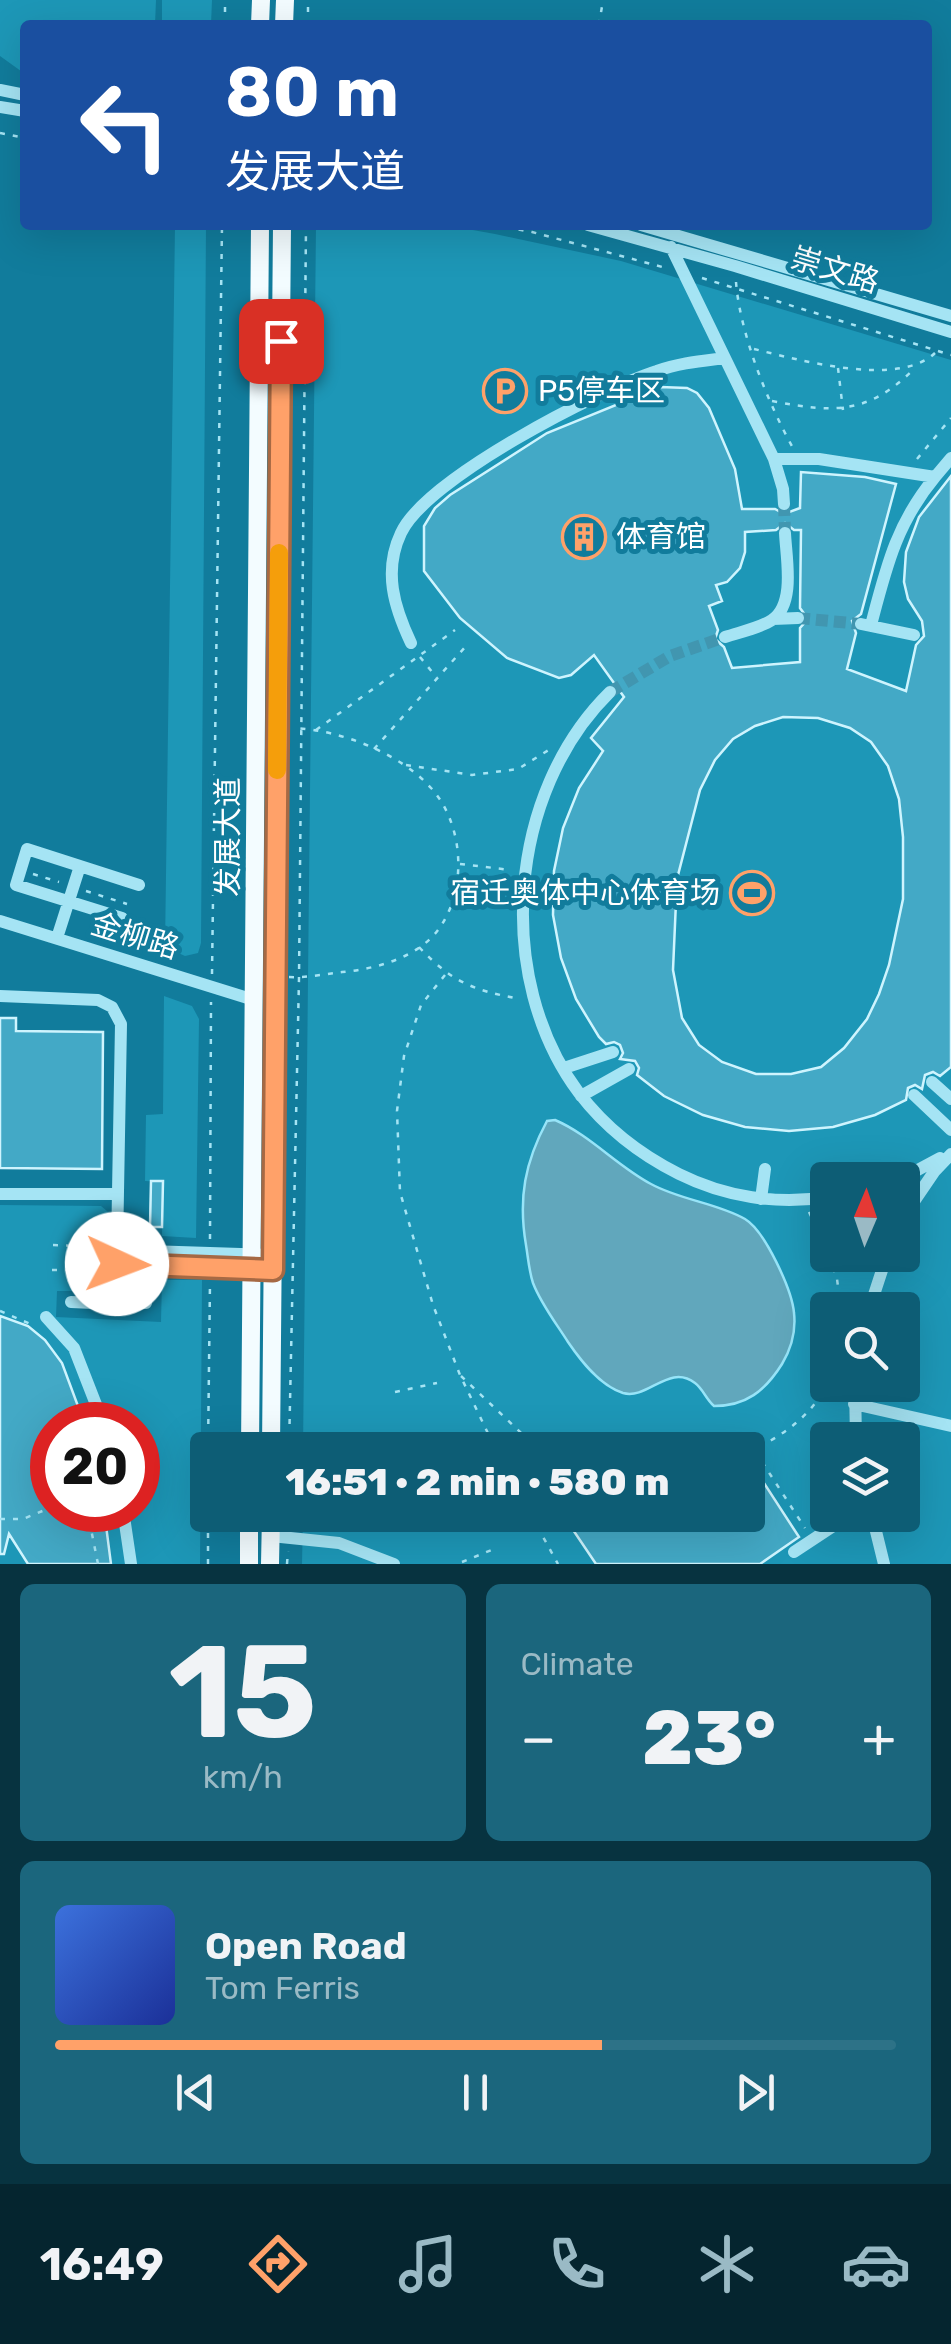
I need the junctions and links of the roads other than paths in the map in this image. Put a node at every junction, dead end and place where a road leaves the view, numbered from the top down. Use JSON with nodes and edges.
{"nodes":[{"id":1,"x":260,"y":230,"type":"edge"},
{"id":2,"x":282,"y":230,"type":"edge"},
{"id":3,"x":606,"y":230,"type":"edge"},
{"id":4,"x":659,"y":230,"type":"edge"},
{"id":5,"x":671,"y":248,"type":"junction"},
{"id":6,"x":951,"y":316,"type":"edge"},
{"id":7,"x":951,"y":332,"type":"edge"},
{"id":8,"x":725,"y":358,"type":"junction"},
{"id":9,"x":951,"y":458,"type":"edge"},
{"id":10,"x":774,"y":459,"type":"junction"},
{"id":11,"x":935,"y":477,"type":"junction"},
{"id":12,"x":784,"y":504,"type":"tunnel mouth"},
{"id":13,"x":785,"y":533,"type":"tunnel mouth"},
{"id":14,"x":798,"y":618,"type":"tunnel mouth"},
{"id":15,"x":774,"y":620,"type":"junction"},
{"id":16,"x":914,"y":635,"type":"dead end"},
{"id":17,"x":725,"y":638,"type":"tunnel mouth"},
{"id":18,"x":411,"y":643,"type":"road end"},
{"id":19,"x":610,"y":692,"type":"tunnel mouth"},
{"id":20,"x":80,"y":866,"type":"junction"},
{"id":21,"x":139,"y":884,"type":"dead end"},
{"id":22,"x":69,"y":902,"type":"junction"},
{"id":23,"x":122,"y":918,"type":"dead end"},
{"id":24,"x":0,"y":920,"type":"edge"},
{"id":25,"x":57,"y":938,"type":"junction"},
{"id":26,"x":0,"y":996,"type":"edge"},
{"id":27,"x":254,"y":1000,"type":"junction"},
{"id":28,"x":613,"y":1052,"type":"dead end"},
{"id":29,"x":564,"y":1068,"type":"junction"},
{"id":30,"x":629,"y":1069,"type":"dead end"},
{"id":31,"x":932,"y":1082,"type":"dead end"},
{"id":32,"x":914,"y":1095,"type":"dead end"},
{"id":33,"x":581,"y":1096,"type":"junction"},
{"id":34,"x":951,"y":1099,"type":"edge"},
{"id":35,"x":951,"y":1130,"type":"edge"},
{"id":36,"x":951,"y":1153,"type":"edge"},
{"id":37,"x":765,"y":1169,"type":"dead end"},
{"id":38,"x":920,"y":1169,"type":"edge"},
{"id":39,"x":920,"y":1193,"type":"edge"},
{"id":40,"x":0,"y":1194,"type":"edge"},
{"id":41,"x":118,"y":1194,"type":"junction"},
{"id":42,"x":761,"y":1198,"type":"junction"},
{"id":43,"x":810,"y":1199,"type":"edge"},
{"id":44,"x":117,"y":1258,"type":"junction"},
{"id":45,"x":210,"y":1260,"type":"junction"},
{"id":46,"x":252,"y":1262,"type":"junction"},
{"id":47,"x":273,"y":1262,"type":"junction"},
{"id":48,"x":147,"y":1265,"type":"junction"},
{"id":49,"x":71,"y":1302,"type":"dead end"},
{"id":50,"x":116,"y":1304,"type":"junction"},
{"id":51,"x":43,"y":1323,"type":"road end"},
{"id":52,"x":95,"y":1402,"type":"edge"},
{"id":53,"x":854,"y":1404,"type":"joint"},
{"id":54,"x":855,"y":1422,"type":"edge"},
{"id":55,"x":951,"y":1426,"type":"edge"},
{"id":56,"x":250,"y":1432,"type":"edge"},
{"id":57,"x":271,"y":1432,"type":"edge"},
{"id":58,"x":127,"y":1532,"type":"edge"},
{"id":59,"x":250,"y":1532,"type":"edge"},
{"id":60,"x":271,"y":1532,"type":"edge"},
{"id":61,"x":825,"y":1532,"type":"edge"},
{"id":62,"x":876,"y":1532,"type":"edge"},
{"id":63,"x":271,"y":1536,"type":"junction"},
{"id":64,"x":794,"y":1552,"type":"dead end"},
{"id":65,"x":884,"y":1562,"type":"edge"},
{"id":66,"x":133,"y":1564,"type":"edge"},
{"id":67,"x":249,"y":1564,"type":"edge"},
{"id":68,"x":270,"y":1564,"type":"edge"},
{"id":69,"x":394,"y":1564,"type":"edge"}],
"edges":[{"from":1,"to":27,"type":"main road","name":"发展大道"},
{"from":2,"to":47,"type":"main road","name":"发展大道"},
{"from":3,"to":5,"type":"street","name":"崇文路"},
{"from":4,"to":6,"type":"street","name":"崇文路"},
{"from":5,"to":7,"type":"street","name":"崇文路"},
{"from":5,"to":8,"type":"street"},
{"from":8,"to":10,"type":"street"},
{"from":8,"to":18,"type":"street"},
{"from":9,"to":11,"type":"street"},
{"from":10,"to":11,"type":"street"},
{"from":10,"to":12,"type":"street"},
{"from":11,"to":16,"type":"street"},
{"from":13,"to":15,"type":"street"},
{"from":14,"to":15,"type":"street"},
{"from":15,"to":17,"type":"street"},
{"from":19,"to":29,"type":"street"},
{"from":20,"to":21,"type":"street"},
{"from":20,"to":22,"type":"street"},
{"from":20,"to":22,"type":"street"},
{"from":22,"to":23,"type":"street"},
{"from":22,"to":25,"type":"street"},
{"from":24,"to":25,"type":"street","name":"金柳路"},
{"from":25,"to":27,"type":"street","name":"金柳路"},
{"from":26,"to":41,"type":"street"},
{"from":27,"to":46,"type":"main road","name":"发展大道"},
{"from":28,"to":29,"type":"street"},
{"from":29,"to":33,"type":"street"},
{"from":30,"to":33,"type":"street"},
{"from":31,"to":34,"type":"street"},
{"from":32,"to":35,"type":"street"},
{"from":33,"to":42,"type":"street"},
{"from":36,"to":38,"type":"street"},
{"from":36,"to":39,"type":"street"},
{"from":37,"to":42,"type":"street"},
{"from":40,"to":41,"type":"street"},
{"from":41,"to":44,"type":"street"},
{"from":42,"to":43,"type":"street"},
{"from":44,"to":45,"type":"street"},
{"from":44,"to":48,"type":"street"},
{"from":44,"to":50,"type":"street"},
{"from":45,"to":46,"type":"street"},
{"from":45,"to":48,"type":"street"},
{"from":46,"to":47,"type":"street"},
{"from":46,"to":56,"type":"main road","name":"发展大道"},
{"from":47,"to":57,"type":"main road","name":"发展大道"},
{"from":48,"to":50,"type":"street"},
{"from":49,"to":50,"type":"street"},
{"from":51,"to":52,"type":"street"},
{"from":53,"to":54,"type":"street"},
{"from":53,"to":55,"type":"street"},
{"from":58,"to":66,"type":"street"},
{"from":59,"to":67,"type":"main road"},
{"from":60,"to":63,"type":"main road"},
{"from":61,"to":64,"type":"street"},
{"from":62,"to":65,"type":"street"},
{"from":63,"to":68,"type":"main road"},
{"from":63,"to":69,"type":"street"}]}
